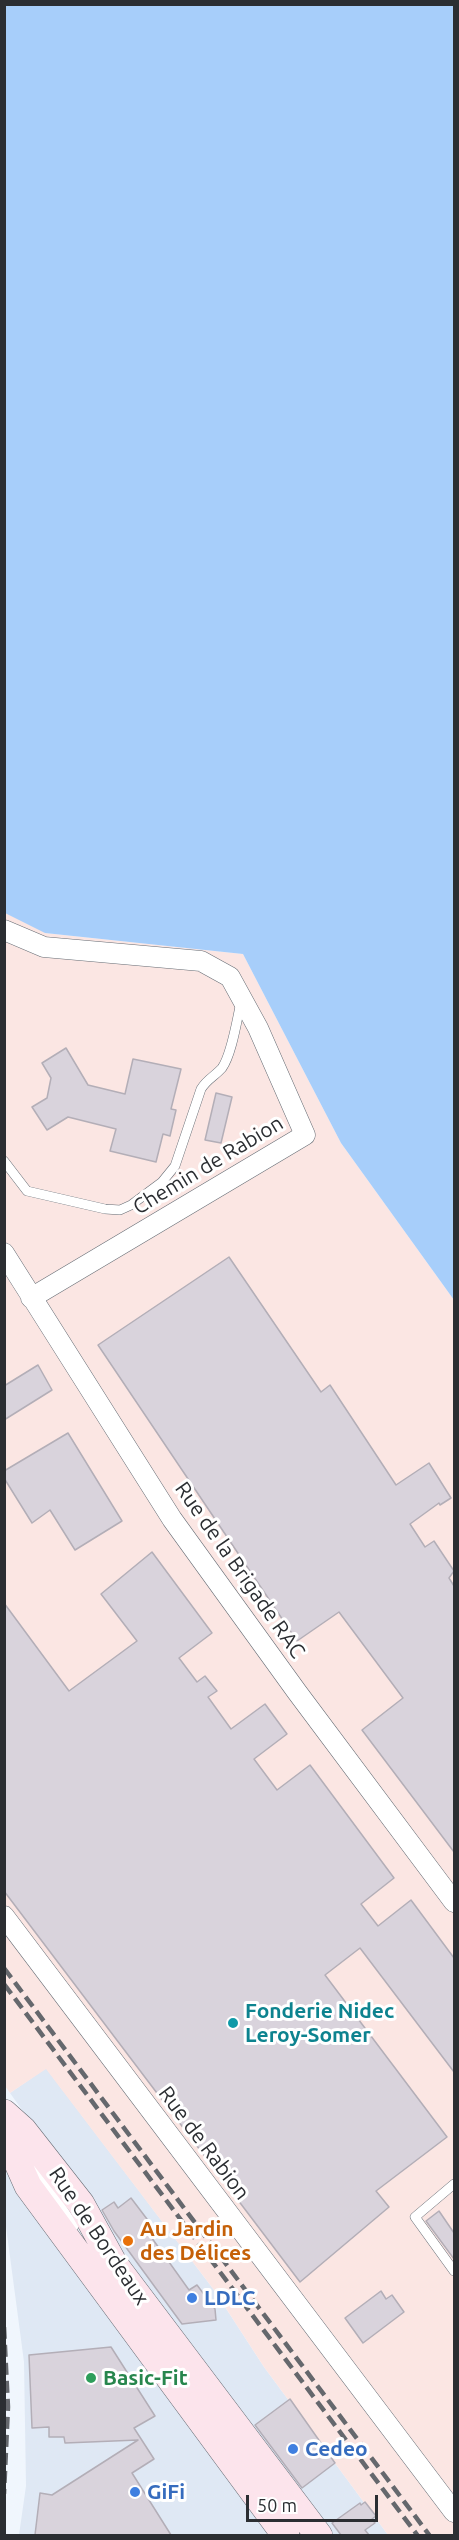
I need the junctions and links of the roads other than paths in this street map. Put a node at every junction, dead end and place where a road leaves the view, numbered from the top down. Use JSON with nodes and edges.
{"nodes":[{"id":1,"x":4,"y":930,"type":"edge"},
{"id":2,"x":242,"y":999,"type":"junction"},
{"id":3,"x":4,"y":1161,"type":"edge"},
{"id":4,"x":4,"y":1253,"type":"edge"},
{"id":5,"x":31,"y":1298,"type":"junction"},
{"id":6,"x":454,"y":1902,"type":"edge"},
{"id":7,"x":4,"y":1916,"type":"edge"},
{"id":8,"x":4,"y":2112,"type":"edge"},
{"id":9,"x":4,"y":2121,"type":"edge"},
{"id":10,"x":4,"y":2132,"type":"edge"},
{"id":11,"x":454,"y":2184,"type":"edge"},
{"id":12,"x":78,"y":2222,"type":"junction"},
{"id":13,"x":454,"y":2271,"type":"edge"},
{"id":14,"x":454,"y":2511,"type":"edge"},
{"id":15,"x":286,"y":2535,"type":"edge"},
{"id":16,"x":319,"y":2535,"type":"edge"}],
"edges":[{"from":1,"to":2,"type":"street","name":"Chemin de Rabion"},
{"from":2,"to":3,"type":"lane"},
{"from":2,"to":5,"type":"street","name":"Chemin de Rabion"},
{"from":4,"to":5,"type":"street","name":"Rue de la Brigade RAC"},
{"from":5,"to":6,"type":"street","name":"Rue de la Brigade RAC"},
{"from":7,"to":14,"type":"street","name":"Rue de Rabion"},
{"from":8,"to":12,"type":"main road","name":"Rue de Bordeaux"},
{"from":9,"to":12,"type":"lane"},
{"from":10,"to":15,"type":"main road","name":"Rue de Bordeaux"},
{"from":11,"to":13,"type":"lane"},
{"from":12,"to":16,"type":"main road","name":"Rue de Bordeaux"}]}
